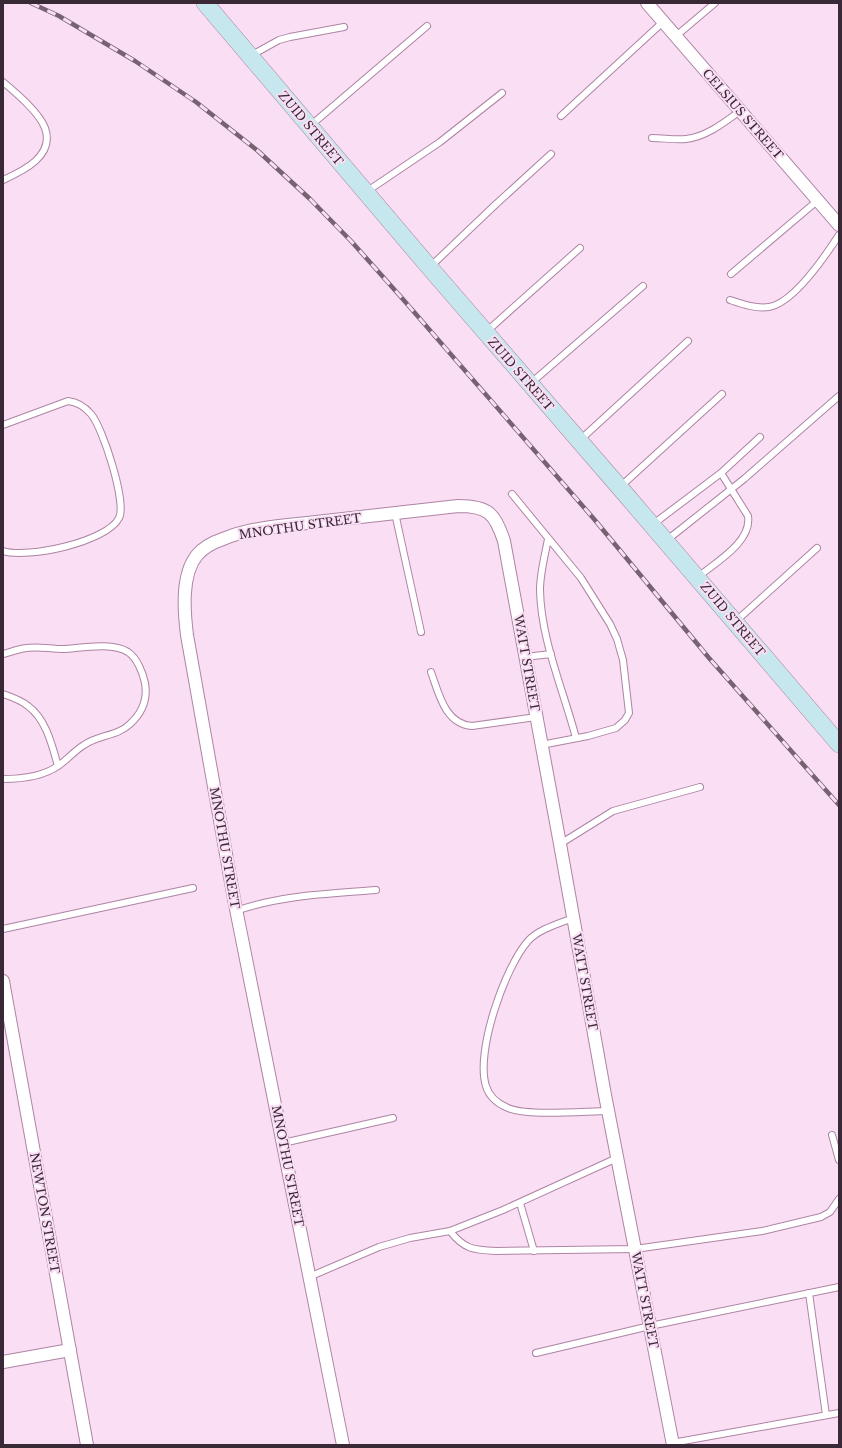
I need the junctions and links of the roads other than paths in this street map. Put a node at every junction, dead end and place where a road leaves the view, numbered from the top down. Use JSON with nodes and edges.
{"nodes":[{"id":1,"x":648,"y":3,"type":"edge"},
{"id":2,"x":715,"y":3,"type":"edge"},
{"id":3,"x":208,"y":4,"type":"edge"},
{"id":4,"x":663,"y":22,"type":"junction"},
{"id":5,"x":427,"y":26,"type":"dead end"},
{"id":6,"x":344,"y":28,"type":"dead end"},
{"id":7,"x":676,"y":36,"type":"junction"},
{"id":8,"x":250,"y":56,"type":"junction"},
{"id":9,"x":3,"y":82,"type":"edge"},
{"id":10,"x":502,"y":93,"type":"dead end"},
{"id":11,"x":740,"y":111,"type":"junction"},
{"id":12,"x":561,"y":116,"type":"dead end"},
{"id":13,"x":310,"y":126,"type":"junction"},
{"id":14,"x":652,"y":138,"type":"dead end"},
{"id":15,"x":551,"y":154,"type":"dead end"},
{"id":16,"x":3,"y":180,"type":"edge"},
{"id":17,"x":366,"y":192,"type":"junction"},
{"id":18,"x":818,"y":200,"type":"junction"},
{"id":19,"x":839,"y":225,"type":"edge"},
{"id":20,"x":839,"y":234,"type":"edge"},
{"id":21,"x":580,"y":248,"type":"dead end"},
{"id":22,"x":430,"y":268,"type":"junction"},
{"id":23,"x":731,"y":274,"type":"dead end"},
{"id":24,"x":643,"y":286,"type":"dead end"},
{"id":25,"x":730,"y":300,"type":"dead end"},
{"id":26,"x":485,"y":332,"type":"junction"},
{"id":27,"x":688,"y":341,"type":"dead end"},
{"id":28,"x":530,"y":384,"type":"junction"},
{"id":29,"x":722,"y":394,"type":"dead end"},
{"id":30,"x":839,"y":396,"type":"edge"},
{"id":31,"x":3,"y":425,"type":"edge"},
{"id":32,"x":760,"y":437,"type":"dead end"},
{"id":33,"x":579,"y":441,"type":"junction"},
{"id":34,"x":721,"y":473,"type":"junction"},
{"id":35,"x":620,"y":487,"type":"junction"},
{"id":36,"x":732,"y":489,"type":"junction"},
{"id":37,"x":512,"y":494,"type":"dead end"},
{"id":38,"x":395,"y":513,"type":"junction"},
{"id":39,"x":495,"y":520,"type":"joint"},
{"id":40,"x":652,"y":525,"type":"junction"},
{"id":41,"x":548,"y":539,"type":"junction"},
{"id":42,"x":666,"y":541,"type":"junction"},
{"id":43,"x":817,"y":548,"type":"dead end"},
{"id":44,"x":3,"y":551,"type":"edge"},
{"id":45,"x":697,"y":578,"type":"junction"},
{"id":46,"x":735,"y":622,"type":"junction"},
{"id":47,"x":421,"y":632,"type":"dead end"},
{"id":48,"x":3,"y":654,"type":"edge"},
{"id":49,"x":551,"y":654,"type":"junction"},
{"id":50,"x":525,"y":657,"type":"junction"},
{"id":51,"x":431,"y":672,"type":"dead end"},
{"id":52,"x":3,"y":694,"type":"edge"},
{"id":53,"x":536,"y":717,"type":"junction"},
{"id":54,"x":576,"y":738,"type":"junction"},
{"id":55,"x":839,"y":744,"type":"edge"},
{"id":56,"x":541,"y":745,"type":"junction"},
{"id":57,"x":58,"y":766,"type":"junction"},
{"id":58,"x":3,"y":779,"type":"edge"},
{"id":59,"x":700,"y":788,"type":"dead end"},
{"id":60,"x":560,"y":844,"type":"junction"},
{"id":61,"x":193,"y":888,"type":"dead end"},
{"id":62,"x":376,"y":890,"type":"dead end"},
{"id":63,"x":236,"y":912,"type":"junction"},
{"id":64,"x":573,"y":918,"type":"junction"},
{"id":65,"x":3,"y":929,"type":"edge"},
{"id":66,"x":3,"y":985,"type":"edge"},
{"id":67,"x":608,"y":1111,"type":"junction"},
{"id":68,"x":393,"y":1118,"type":"dead end"},
{"id":69,"x":832,"y":1135,"type":"dead end"},
{"id":70,"x":283,"y":1143,"type":"junction"},
{"id":71,"x":617,"y":1158,"type":"junction"},
{"id":72,"x":839,"y":1160,"type":"edge"},
{"id":73,"x":839,"y":1199,"type":"edge"},
{"id":74,"x":520,"y":1203,"type":"junction"},
{"id":75,"x":450,"y":1231,"type":"junction"},
{"id":76,"x":635,"y":1249,"type":"junction"},
{"id":77,"x":534,"y":1251,"type":"junction"},
{"id":78,"x":309,"y":1277,"type":"junction"},
{"id":79,"x":839,"y":1287,"type":"edge"},
{"id":80,"x":809,"y":1293,"type":"junction"},
{"id":81,"x":650,"y":1326,"type":"junction"},
{"id":82,"x":70,"y":1350,"type":"junction"},
{"id":83,"x":536,"y":1353,"type":"dead end"},
{"id":84,"x":3,"y":1362,"type":"edge"},
{"id":85,"x":839,"y":1413,"type":"edge"},
{"id":86,"x":826,"y":1415,"type":"junction"},
{"id":87,"x":672,"y":1444,"type":"edge"},
{"id":88,"x":87,"y":1445,"type":"edge"},
{"id":89,"x":343,"y":1445,"type":"edge"}],
"edges":[{"from":1,"to":4,"type":"street","name":"CELSIUS STREET"},
{"from":2,"to":7,"type":"lane"},
{"from":3,"to":8,"type":"street","name":"ZUID STREET"},
{"from":4,"to":7,"type":"street","name":"CELSIUS STREET"},
{"from":4,"to":12,"type":"lane"},
{"from":5,"to":13,"type":"lane"},
{"from":6,"to":8,"type":"lane"},
{"from":7,"to":11,"type":"street","name":"CELSIUS STREET"},
{"from":8,"to":13,"type":"street","name":"ZUID STREET"},
{"from":9,"to":16,"type":"lane"},
{"from":10,"to":17,"type":"lane"},
{"from":11,"to":14,"type":"lane"},
{"from":11,"to":18,"type":"street","name":"CELSIUS STREET"},
{"from":13,"to":17,"type":"street","name":"ZUID STREET"},
{"from":15,"to":22,"type":"lane"},
{"from":17,"to":22,"type":"street","name":"ZUID STREET"},
{"from":18,"to":19,"type":"street","name":"CELSIUS STREET"},
{"from":18,"to":23,"type":"lane"},
{"from":20,"to":25,"type":"lane"},
{"from":21,"to":26,"type":"lane"},
{"from":22,"to":26,"type":"street","name":"ZUID STREET"},
{"from":24,"to":28,"type":"lane"},
{"from":26,"to":28,"type":"street","name":"ZUID STREET"},
{"from":27,"to":33,"type":"lane"},
{"from":28,"to":33,"type":"street","name":"ZUID STREET"},
{"from":29,"to":35,"type":"lane"},
{"from":30,"to":36,"type":"lane"},
{"from":31,"to":44,"type":"lane"},
{"from":32,"to":34,"type":"lane"},
{"from":33,"to":35,"type":"street","name":"ZUID STREET"},
{"from":34,"to":36,"type":"lane"},
{"from":34,"to":40,"type":"lane"},
{"from":35,"to":40,"type":"street","name":"ZUID STREET"},
{"from":36,"to":42,"type":"lane"},
{"from":36,"to":45,"type":"lane"},
{"from":37,"to":41,"type":"lane"},
{"from":38,"to":39,"type":"street","name":"MNOTHU STREET"},
{"from":38,"to":47,"type":"lane"},
{"from":38,"to":63,"type":"street","name":"MNOTHU STREET"},
{"from":39,"to":50,"type":"street","name":"WATT STREET"},
{"from":40,"to":42,"type":"street","name":"ZUID STREET"},
{"from":41,"to":49,"type":"lane"},
{"from":41,"to":54,"type":"lane"},
{"from":42,"to":45,"type":"street","name":"ZUID STREET"},
{"from":43,"to":46,"type":"lane"},
{"from":45,"to":46,"type":"street","name":"ZUID STREET"},
{"from":46,"to":55,"type":"street","name":"ZUID STREET"},
{"from":48,"to":57,"type":"lane"},
{"from":49,"to":50,"type":"lane"},
{"from":49,"to":54,"type":"lane"},
{"from":50,"to":53,"type":"street","name":"WATT STREET"},
{"from":51,"to":53,"type":"lane"},
{"from":52,"to":57,"type":"lane"},
{"from":53,"to":56,"type":"street","name":"WATT STREET"},
{"from":54,"to":56,"type":"lane"},
{"from":56,"to":60,"type":"street","name":"WATT STREET"},
{"from":57,"to":58,"type":"lane"},
{"from":59,"to":60,"type":"lane"},
{"from":60,"to":64,"type":"street","name":"WATT STREET"},
{"from":61,"to":65,"type":"lane"},
{"from":62,"to":63,"type":"lane"},
{"from":63,"to":70,"type":"street","name":"MNOTHU STREET"},
{"from":64,"to":67,"type":"street","name":"WATT STREET"},
{"from":64,"to":67,"type":"lane"},
{"from":66,"to":82,"type":"street","name":"NEWTON STREET"},
{"from":67,"to":71,"type":"street","name":"WATT STREET"},
{"from":68,"to":70,"type":"lane"},
{"from":69,"to":72,"type":"lane"},
{"from":70,"to":78,"type":"street","name":"MNOTHU STREET"},
{"from":71,"to":74,"type":"lane"},
{"from":71,"to":76,"type":"street","name":"WATT STREET"},
{"from":73,"to":76,"type":"lane"},
{"from":74,"to":75,"type":"lane"},
{"from":74,"to":77,"type":"lane"},
{"from":75,"to":77,"type":"lane"},
{"from":75,"to":78,"type":"lane"},
{"from":76,"to":77,"type":"lane"},
{"from":76,"to":81,"type":"street","name":"WATT STREET"},
{"from":78,"to":89,"type":"street","name":"MNOTHU STREET"},
{"from":79,"to":80,"type":"lane"},
{"from":80,"to":81,"type":"lane"},
{"from":80,"to":86,"type":"lane"},
{"from":81,"to":83,"type":"lane"},
{"from":81,"to":87,"type":"street","name":"WATT STREET"},
{"from":82,"to":84,"type":"street"},
{"from":82,"to":88,"type":"street","name":"NEWTON STREET"},
{"from":85,"to":86,"type":"lane"},
{"from":86,"to":87,"type":"lane"}]}
